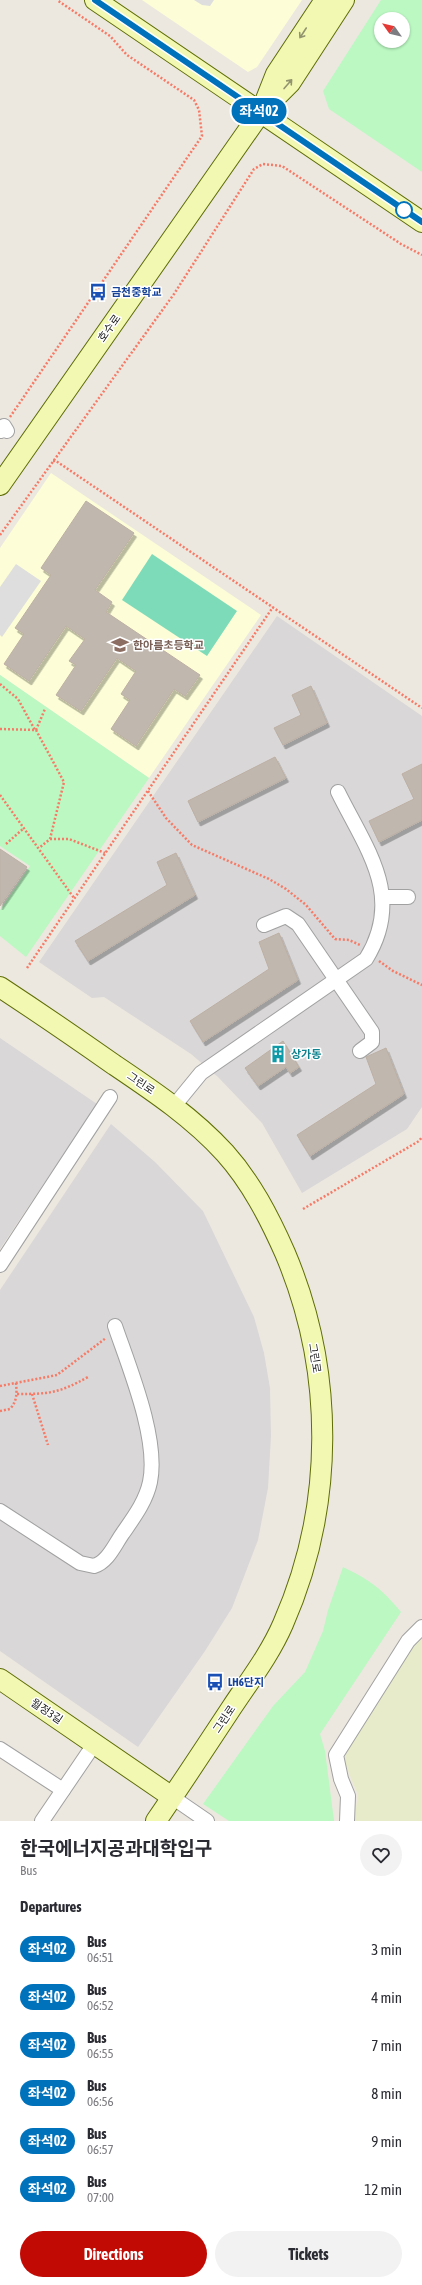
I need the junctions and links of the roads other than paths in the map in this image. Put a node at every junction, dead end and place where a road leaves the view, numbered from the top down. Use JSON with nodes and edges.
{"nodes":[{"id":1,"x":95,"y":0,"type":"edge"},
{"id":2,"x":325,"y":0,"type":"edge"},
{"id":3,"x":344,"y":0,"type":"edge"},
{"id":4,"x":261,"y":112,"type":"junction"},
{"id":5,"x":422,"y":222,"type":"edge"},
{"id":6,"x":0,"y":485,"type":"edge"},
{"id":7,"x":338,"y":792,"type":"dead end"},
{"id":8,"x":383,"y":897,"type":"junction"},
{"id":9,"x":408,"y":897,"type":"dead end"},
{"id":10,"x":264,"y":925,"type":"dead end"},
{"id":11,"x":337,"y":980,"type":"junction"},
{"id":12,"x":0,"y":987,"type":"edge"},
{"id":13,"x":360,"y":1051,"type":"dead end"},
{"id":14,"x":110,"y":1097,"type":"dead end"},
{"id":15,"x":174,"y":1106,"type":"junction"},
{"id":16,"x":0,"y":1265,"type":"edge"},
{"id":17,"x":116,"y":1329,"type":"road end"},
{"id":18,"x":0,"y":1511,"type":"edge"},
{"id":19,"x":422,"y":1627,"type":"edge"},
{"id":20,"x":0,"y":1679,"type":"edge"},
{"id":21,"x":95,"y":1743,"type":"junction"},
{"id":22,"x":0,"y":1749,"type":"edge"},
{"id":23,"x":63,"y":1790,"type":"junction"},
{"id":24,"x":172,"y":1796,"type":"junction"},
{"id":25,"x":42,"y":1821,"type":"edge"},
{"id":26,"x":156,"y":1821,"type":"edge"},
{"id":27,"x":207,"y":1821,"type":"edge"},
{"id":28,"x":347,"y":1821,"type":"edge"}],
"edges":[{"from":1,"to":4,"type":"street"},
{"from":2,"to":4,"type":"street","one_way":true},
{"from":4,"to":3,"type":"street","one_way":true},
{"from":4,"to":5,"type":"street"},
{"from":4,"to":6,"type":"street","name":"호수로"},
{"from":7,"to":8,"type":"street"},
{"from":8,"to":9,"type":"street"},
{"from":8,"to":11,"type":"street"},
{"from":10,"to":11,"type":"street"},
{"from":11,"to":13,"type":"street"},
{"from":11,"to":15,"type":"street"},
{"from":12,"to":15,"type":"street","name":"그린로"},
{"from":14,"to":16,"type":"street"},
{"from":15,"to":24,"type":"street","name":"그린로"},
{"from":17,"to":18,"type":"street"},
{"from":19,"to":28,"type":"street"},
{"from":20,"to":21,"type":"street","name":"월정3길"},
{"from":21,"to":23,"type":"street"},
{"from":21,"to":24,"type":"street","name":"월정3길"},
{"from":22,"to":23,"type":"street"},
{"from":23,"to":25,"type":"street"},
{"from":24,"to":26,"type":"street","name":"그린로"},
{"from":24,"to":27,"type":"street"}]}
